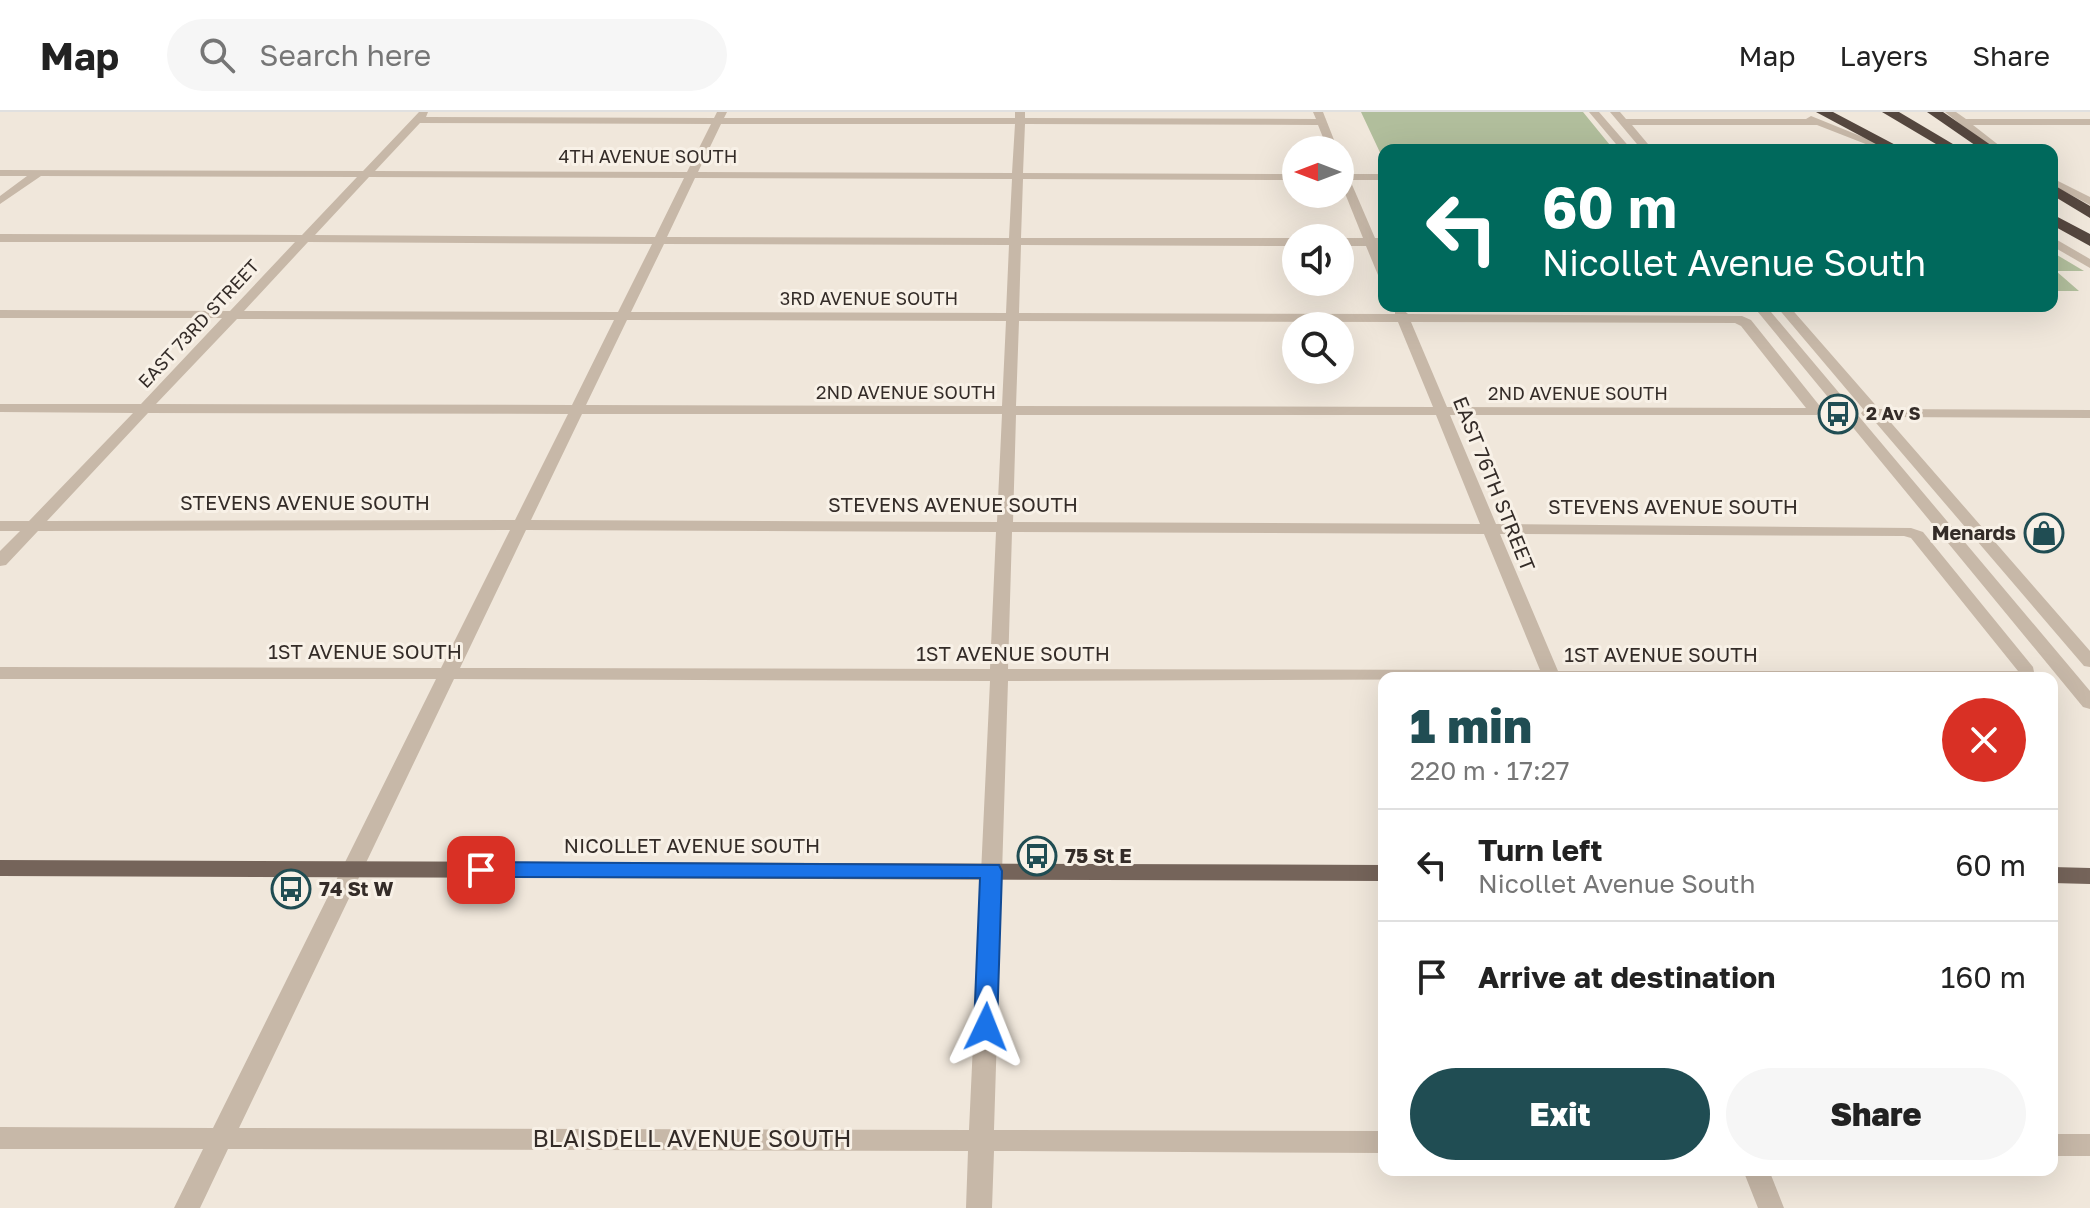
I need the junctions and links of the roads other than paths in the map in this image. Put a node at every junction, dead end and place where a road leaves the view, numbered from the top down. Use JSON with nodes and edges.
{"nodes":[{"id":1,"x":1594,"y":112,"type":"edge"},
{"id":2,"x":1615,"y":112,"type":"edge"},
{"id":3,"x":1790,"y":112,"type":"edge"},
{"id":4,"x":1934,"y":112,"type":"edge"},
{"id":5,"x":1950,"y":112,"type":"edge"},
{"id":6,"x":1883,"y":115,"type":"edge"},
{"id":7,"x":421,"y":116,"type":"edge"},
{"id":8,"x":720,"y":116,"type":"edge"},
{"id":9,"x":1020,"y":117,"type":"edge"},
{"id":10,"x":1320,"y":117,"type":"edge"},
{"id":11,"x":1821,"y":117,"type":"edge"},
{"id":12,"x":1624,"y":122,"type":"junction"},
{"id":13,"x":1963,"y":122,"type":"junction"},
{"id":14,"x":2090,"y":122,"type":"edge"},
{"id":15,"x":1327,"y":136,"type":"edge"},
{"id":16,"x":1622,"y":144,"type":"edge"},
{"id":17,"x":1643,"y":144,"type":"edge"},
{"id":18,"x":1877,"y":144,"type":"edge"},
{"id":19,"x":1884,"y":144,"type":"edge"},
{"id":20,"x":1923,"y":144,"type":"edge"},
{"id":21,"x":1943,"y":144,"type":"edge"},
{"id":22,"x":1982,"y":144,"type":"edge"},
{"id":23,"x":1992,"y":144,"type":"edge"},
{"id":24,"x":0,"y":173,"type":"edge"},
{"id":25,"x":39,"y":173,"type":"junction"},
{"id":26,"x":366,"y":174,"type":"junction"},
{"id":27,"x":1354,"y":175,"type":"edge"},
{"id":28,"x":691,"y":176,"type":"junction"},
{"id":29,"x":1018,"y":176,"type":"junction"},
{"id":30,"x":1282,"y":177,"type":"edge"},
{"id":31,"x":1378,"y":177,"type":"edge"},
{"id":32,"x":2058,"y":184,"type":"edge"},
{"id":33,"x":2058,"y":192,"type":"edge"},
{"id":34,"x":0,"y":201,"type":"edge"},
{"id":35,"x":2090,"y":202,"type":"edge"},
{"id":36,"x":1354,"y":204,"type":"edge"},
{"id":37,"x":2058,"y":207,"type":"edge"},
{"id":38,"x":2090,"y":213,"type":"edge"},
{"id":39,"x":2058,"y":223,"type":"edge"},
{"id":40,"x":2090,"y":225,"type":"edge"},
{"id":41,"x":2058,"y":228,"type":"edge"},
{"id":42,"x":0,"y":238,"type":"edge"},
{"id":43,"x":305,"y":239,"type":"junction"},
{"id":44,"x":660,"y":240,"type":"junction"},
{"id":45,"x":1015,"y":240,"type":"junction"},
{"id":46,"x":1282,"y":242,"type":"edge"},
{"id":47,"x":1354,"y":242,"type":"edge"},
{"id":48,"x":1370,"y":242,"type":"junction"},
{"id":49,"x":1378,"y":242,"type":"edge"},
{"id":50,"x":2090,"y":242,"type":"edge"},
{"id":51,"x":2058,"y":245,"type":"edge"},
{"id":52,"x":1378,"y":261,"type":"edge"},
{"id":53,"x":2090,"y":264,"type":"edge"},
{"id":54,"x":1400,"y":312,"type":"edge"},
{"id":55,"x":1764,"y":312,"type":"edge"},
{"id":56,"x":1787,"y":312,"type":"edge"},
{"id":57,"x":0,"y":314,"type":"edge"},
{"id":58,"x":232,"y":315,"type":"junction"},
{"id":59,"x":622,"y":317,"type":"junction"},
{"id":60,"x":1012,"y":317,"type":"junction"},
{"id":61,"x":0,"y":408,"type":"edge"},
{"id":62,"x":144,"y":408,"type":"junction"},
{"id":63,"x":576,"y":410,"type":"junction"},
{"id":64,"x":1009,"y":411,"type":"junction"},
{"id":65,"x":1442,"y":412,"type":"junction"},
{"id":66,"x":1812,"y":412,"type":"joint"},
{"id":67,"x":1849,"y":413,"type":"junction"},
{"id":68,"x":1875,"y":413,"type":"junction"},
{"id":69,"x":2090,"y":414,"type":"edge"},
{"id":70,"x":0,"y":526,"type":"edge"},
{"id":71,"x":34,"y":526,"type":"junction"},
{"id":72,"x":520,"y":526,"type":"junction"},
{"id":73,"x":1004,"y":527,"type":"junction"},
{"id":74,"x":1490,"y":528,"type":"junction"},
{"id":75,"x":1957,"y":542,"type":"junction"},
{"id":76,"x":0,"y":561,"type":"edge"},
{"id":77,"x":2089,"y":661,"type":"edge"},
{"id":78,"x":1550,"y":672,"type":"edge"},
{"id":79,"x":2027,"y":672,"type":"edge"},
{"id":80,"x":0,"y":673,"type":"edge"},
{"id":81,"x":448,"y":674,"type":"junction"},
{"id":82,"x":999,"y":675,"type":"junction"},
{"id":83,"x":1378,"y":677,"type":"edge"},
{"id":84,"x":2090,"y":703,"type":"edge"},
{"id":85,"x":0,"y":868,"type":"edge"},
{"id":86,"x":353,"y":870,"type":"junction"},
{"id":87,"x":991,"y":871,"type":"junction"},
{"id":88,"x":1378,"y":873,"type":"edge"},
{"id":89,"x":2058,"y":875,"type":"edge"},
{"id":90,"x":2090,"y":876,"type":"edge"},
{"id":91,"x":222,"y":1137,"type":"junction"},
{"id":92,"x":0,"y":1138,"type":"edge"},
{"id":93,"x":981,"y":1141,"type":"junction"},
{"id":94,"x":1378,"y":1142,"type":"edge"},
{"id":95,"x":2058,"y":1145,"type":"edge"},
{"id":96,"x":2090,"y":1145,"type":"edge"},
{"id":97,"x":1758,"y":1176,"type":"edge"},
{"id":98,"x":187,"y":1208,"type":"edge"},
{"id":99,"x":979,"y":1208,"type":"edge"},
{"id":100,"x":1771,"y":1208,"type":"edge"}],
"edges":[{"from":1,"to":16,"type":"street"},
{"from":2,"to":12,"type":"street"},
{"from":3,"to":11,"type":"street"},
{"from":4,"to":22,"type":"highway"},
{"from":5,"to":13,"type":"street"},
{"from":6,"to":20,"type":"highway"},
{"from":6,"to":21,"type":"highway"},
{"from":7,"to":8,"type":"street"},
{"from":7,"to":26,"type":"street","name":"EAST 73RD STREET"},
{"from":8,"to":9,"type":"street"},
{"from":8,"to":28,"type":"street"},
{"from":9,"to":10,"type":"street"},
{"from":9,"to":29,"type":"street"},
{"from":10,"to":15,"type":"street"},
{"from":11,"to":12,"type":"street"},
{"from":11,"to":18,"type":"street"},
{"from":11,"to":19,"type":"highway"},
{"from":12,"to":17,"type":"street"},
{"from":13,"to":14,"type":"street"},
{"from":13,"to":23,"type":"street"},
{"from":24,"to":25,"type":"street","name":"4TH AVENUE SOUTH"},
{"from":25,"to":26,"type":"street","name":"4TH AVENUE SOUTH"},
{"from":25,"to":34,"type":"street"},
{"from":26,"to":28,"type":"street","name":"4TH AVENUE SOUTH"},
{"from":26,"to":43,"type":"street","name":"EAST 73RD STREET"},
{"from":27,"to":31,"type":"street"},
{"from":28,"to":29,"type":"street","name":"4TH AVENUE SOUTH"},
{"from":28,"to":44,"type":"street"},
{"from":29,"to":30,"type":"street","name":"4TH AVENUE SOUTH"},
{"from":29,"to":45,"type":"street"},
{"from":32,"to":35,"type":"street"},
{"from":33,"to":38,"type":"highway"},
{"from":36,"to":48,"type":"street"},
{"from":37,"to":40,"type":"highway"},
{"from":39,"to":50,"type":"highway"},
{"from":41,"to":50,"type":"highway"},
{"from":42,"to":43,"type":"street"},
{"from":43,"to":44,"type":"street"},
{"from":43,"to":58,"type":"street","name":"EAST 73RD STREET"},
{"from":44,"to":45,"type":"street"},
{"from":44,"to":59,"type":"street"},
{"from":45,"to":46,"type":"street"},
{"from":45,"to":60,"type":"street"},
{"from":47,"to":48,"type":"street"},
{"from":48,"to":49,"type":"street"},
{"from":48,"to":52,"type":"street"},
{"from":51,"to":53,"type":"street"},
{"from":54,"to":60,"type":"street","name":"3RD AVENUE SOUTH"},
{"from":54,"to":65,"type":"street","name":"EAST 76TH STREET"},
{"from":54,"to":66,"type":"street","name":"3RD AVENUE SOUTH"},
{"from":55,"to":67,"type":"street"},
{"from":56,"to":68,"type":"street"},
{"from":57,"to":58,"type":"street","name":"3RD AVENUE SOUTH"},
{"from":58,"to":59,"type":"street","name":"3RD AVENUE SOUTH"},
{"from":58,"to":62,"type":"street","name":"EAST 73RD STREET"},
{"from":59,"to":60,"type":"street","name":"3RD AVENUE SOUTH"},
{"from":59,"to":63,"type":"street"},
{"from":60,"to":64,"type":"street"},
{"from":61,"to":62,"type":"street","name":"2ND AVENUE SOUTH"},
{"from":62,"to":63,"type":"street","name":"2ND AVENUE SOUTH"},
{"from":62,"to":71,"type":"street","name":"EAST 73RD STREET"},
{"from":63,"to":64,"type":"street","name":"2ND AVENUE SOUTH"},
{"from":63,"to":72,"type":"street"},
{"from":64,"to":65,"type":"street","name":"2ND AVENUE SOUTH"},
{"from":64,"to":73,"type":"street"},
{"from":65,"to":66,"type":"street","name":"2ND AVENUE SOUTH"},
{"from":65,"to":74,"type":"street","name":"EAST 76TH STREET"},
{"from":67,"to":68,"type":"street"},
{"from":67,"to":75,"type":"street"},
{"from":68,"to":69,"type":"street"},
{"from":68,"to":77,"type":"street"},
{"from":70,"to":71,"type":"street","name":"STEVENS AVENUE SOUTH"},
{"from":71,"to":72,"type":"street","name":"STEVENS AVENUE SOUTH"},
{"from":71,"to":76,"type":"street","name":"EAST 73RD STREET"},
{"from":72,"to":73,"type":"street","name":"STEVENS AVENUE SOUTH"},
{"from":72,"to":81,"type":"street"},
{"from":73,"to":74,"type":"street","name":"STEVENS AVENUE SOUTH"},
{"from":73,"to":82,"type":"street"},
{"from":74,"to":78,"type":"street","name":"EAST 76TH STREET"},
{"from":74,"to":79,"type":"street","name":"STEVENS AVENUE SOUTH"},
{"from":75,"to":77,"type":"street"},
{"from":75,"to":84,"type":"street"},
{"from":80,"to":81,"type":"street","name":"1ST AVENUE SOUTH"},
{"from":81,"to":82,"type":"street","name":"1ST AVENUE SOUTH"},
{"from":81,"to":86,"type":"street"},
{"from":82,"to":83,"type":"street","name":"1ST AVENUE SOUTH"},
{"from":82,"to":87,"type":"street"},
{"from":85,"to":86,"type":"main road","name":"NICOLLET AVENUE SOUTH"},
{"from":86,"to":87,"type":"main road","name":"NICOLLET AVENUE SOUTH"},
{"from":86,"to":91,"type":"street"},
{"from":87,"to":88,"type":"main road","name":"NICOLLET AVENUE SOUTH"},
{"from":87,"to":93,"type":"street"},
{"from":89,"to":90,"type":"main road"},
{"from":91,"to":92,"type":"street","name":"BLAISDELL AVENUE SOUTH"},
{"from":91,"to":93,"type":"street","name":"BLAISDELL AVENUE SOUTH"},
{"from":91,"to":98,"type":"street"},
{"from":93,"to":94,"type":"street","name":"BLAISDELL AVENUE SOUTH"},
{"from":93,"to":99,"type":"street"},
{"from":95,"to":96,"type":"street"},
{"from":97,"to":100,"type":"street"}]}
